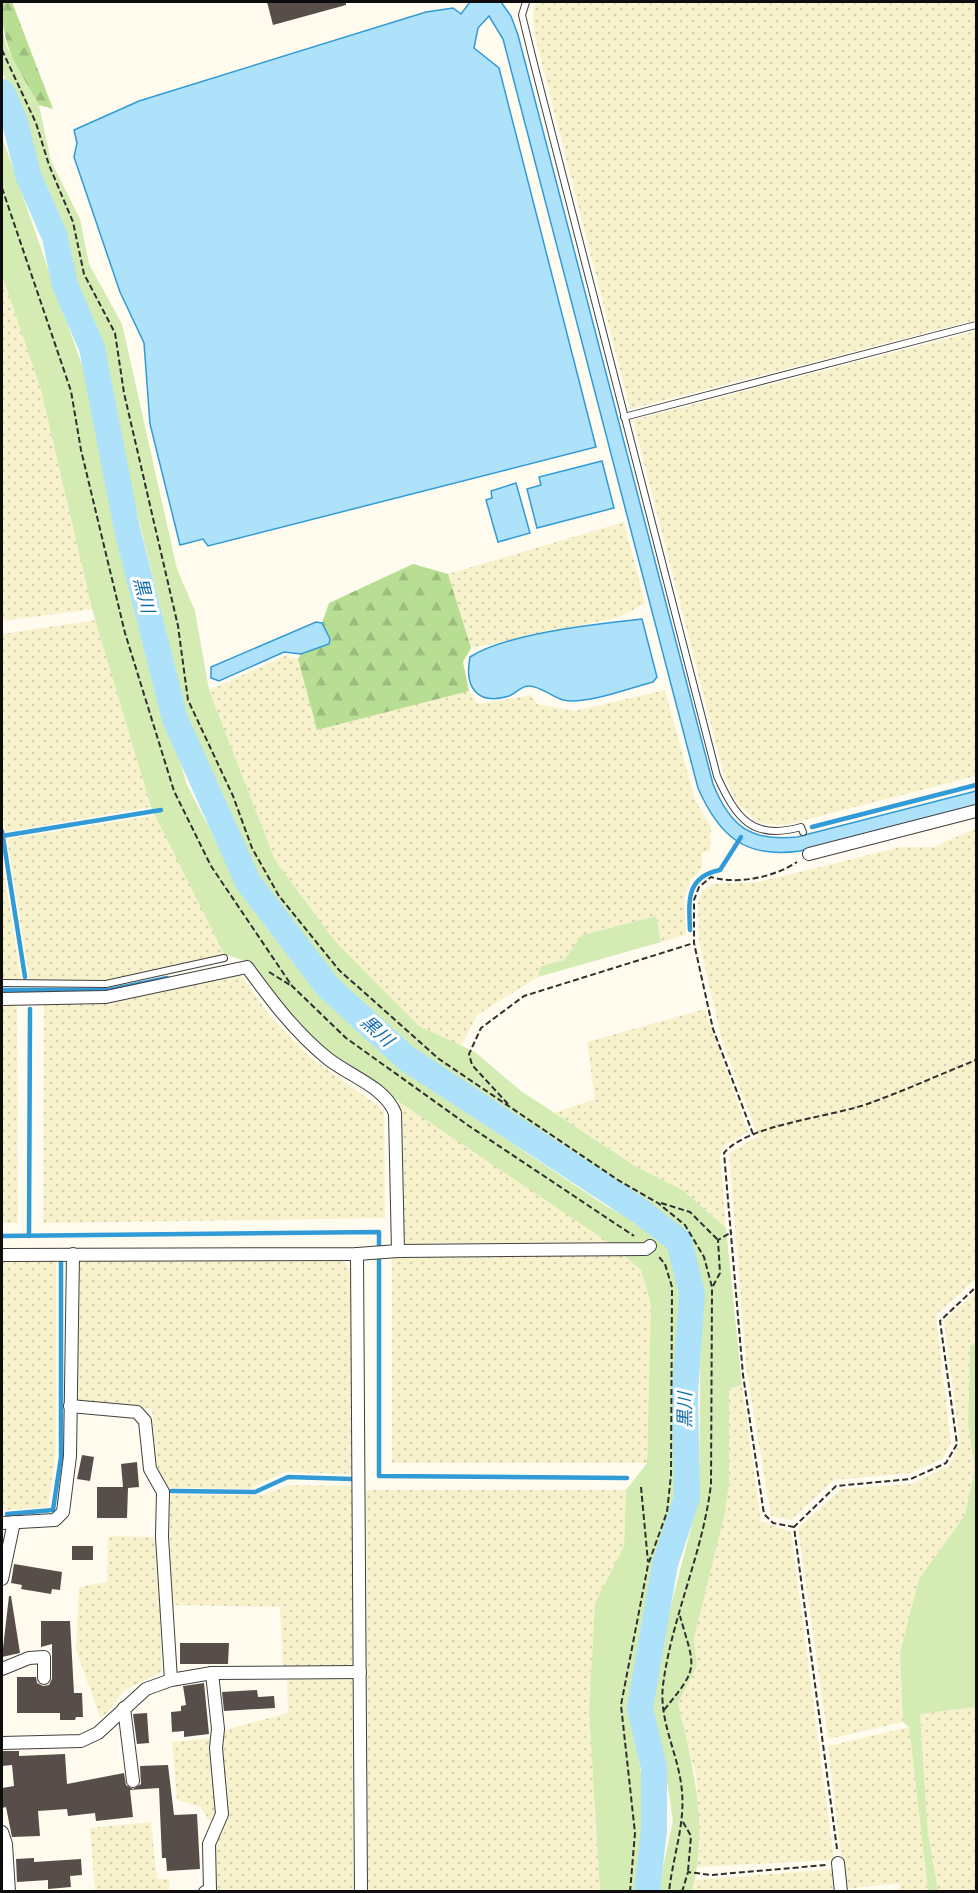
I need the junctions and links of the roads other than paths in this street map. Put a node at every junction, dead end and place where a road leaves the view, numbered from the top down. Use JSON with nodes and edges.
{"nodes":[{"id":1,"x":526,"y":2,"type":"edge"},
{"id":2,"x":976,"y":325,"type":"edge"},
{"id":3,"x":624,"y":417,"type":"junction"},
{"id":4,"x":976,"y":811,"type":"edge"},
{"id":5,"x":803,"y":831,"type":"dead end"},
{"id":6,"x":809,"y":854,"type":"road end"},
{"id":7,"x":224,"y":958,"type":"dead end"},
{"id":8,"x":2,"y":983,"type":"edge"},
{"id":9,"x":2,"y":999,"type":"edge"},
{"id":10,"x":650,"y":1246,"type":"road end"},
{"id":11,"x":398,"y":1251,"type":"junction"},
{"id":12,"x":2,"y":1254,"type":"edge"},
{"id":13,"x":73,"y":1254,"type":"junction"},
{"id":14,"x":357,"y":1254,"type":"junction"},
{"id":15,"x":70,"y":1406,"type":"junction"},
{"id":16,"x":8,"y":1522,"type":"edge"},
{"id":17,"x":2,"y":1579,"type":"edge"},
{"id":18,"x":2,"y":1669,"type":"edge"},
{"id":19,"x":360,"y":1672,"type":"junction"},
{"id":20,"x":212,"y":1673,"type":"junction"},
{"id":21,"x":45,"y":1678,"type":"dead end"},
{"id":22,"x":171,"y":1680,"type":"junction"},
{"id":23,"x":124,"y":1708,"type":"junction"},
{"id":24,"x":2,"y":1743,"type":"edge"},
{"id":25,"x":134,"y":1781,"type":"dead end"},
{"id":26,"x":2,"y":1832,"type":"edge"},
{"id":27,"x":838,"y":1863,"type":"road end"},
{"id":28,"x":9,"y":1892,"type":"edge"},
{"id":29,"x":205,"y":1892,"type":"edge"},
{"id":30,"x":361,"y":1892,"type":"edge"},
{"id":31,"x":841,"y":1892,"type":"edge"}],
"edges":[{"from":1,"to":3,"type":"lane"},
{"from":2,"to":3,"type":"lane"},
{"from":3,"to":5,"type":"lane"},
{"from":4,"to":6,"type":"street"},
{"from":7,"to":8,"type":"lane"},
{"from":9,"to":11,"type":"street"},
{"from":10,"to":11,"type":"street"},
{"from":11,"to":14,"type":"street"},
{"from":12,"to":13,"type":"street"},
{"from":13,"to":14,"type":"street"},
{"from":13,"to":15,"type":"street"},
{"from":14,"to":19,"type":"street"},
{"from":15,"to":16,"type":"street"},
{"from":15,"to":22,"type":"street"},
{"from":16,"to":17,"type":"street"},
{"from":18,"to":21,"type":"street"},
{"from":19,"to":20,"type":"street"},
{"from":19,"to":30,"type":"street"},
{"from":20,"to":22,"type":"street"},
{"from":20,"to":29,"type":"street"},
{"from":22,"to":23,"type":"street"},
{"from":23,"to":24,"type":"street"},
{"from":23,"to":25,"type":"street"},
{"from":26,"to":28,"type":"street"},
{"from":27,"to":31,"type":"street"}]}
